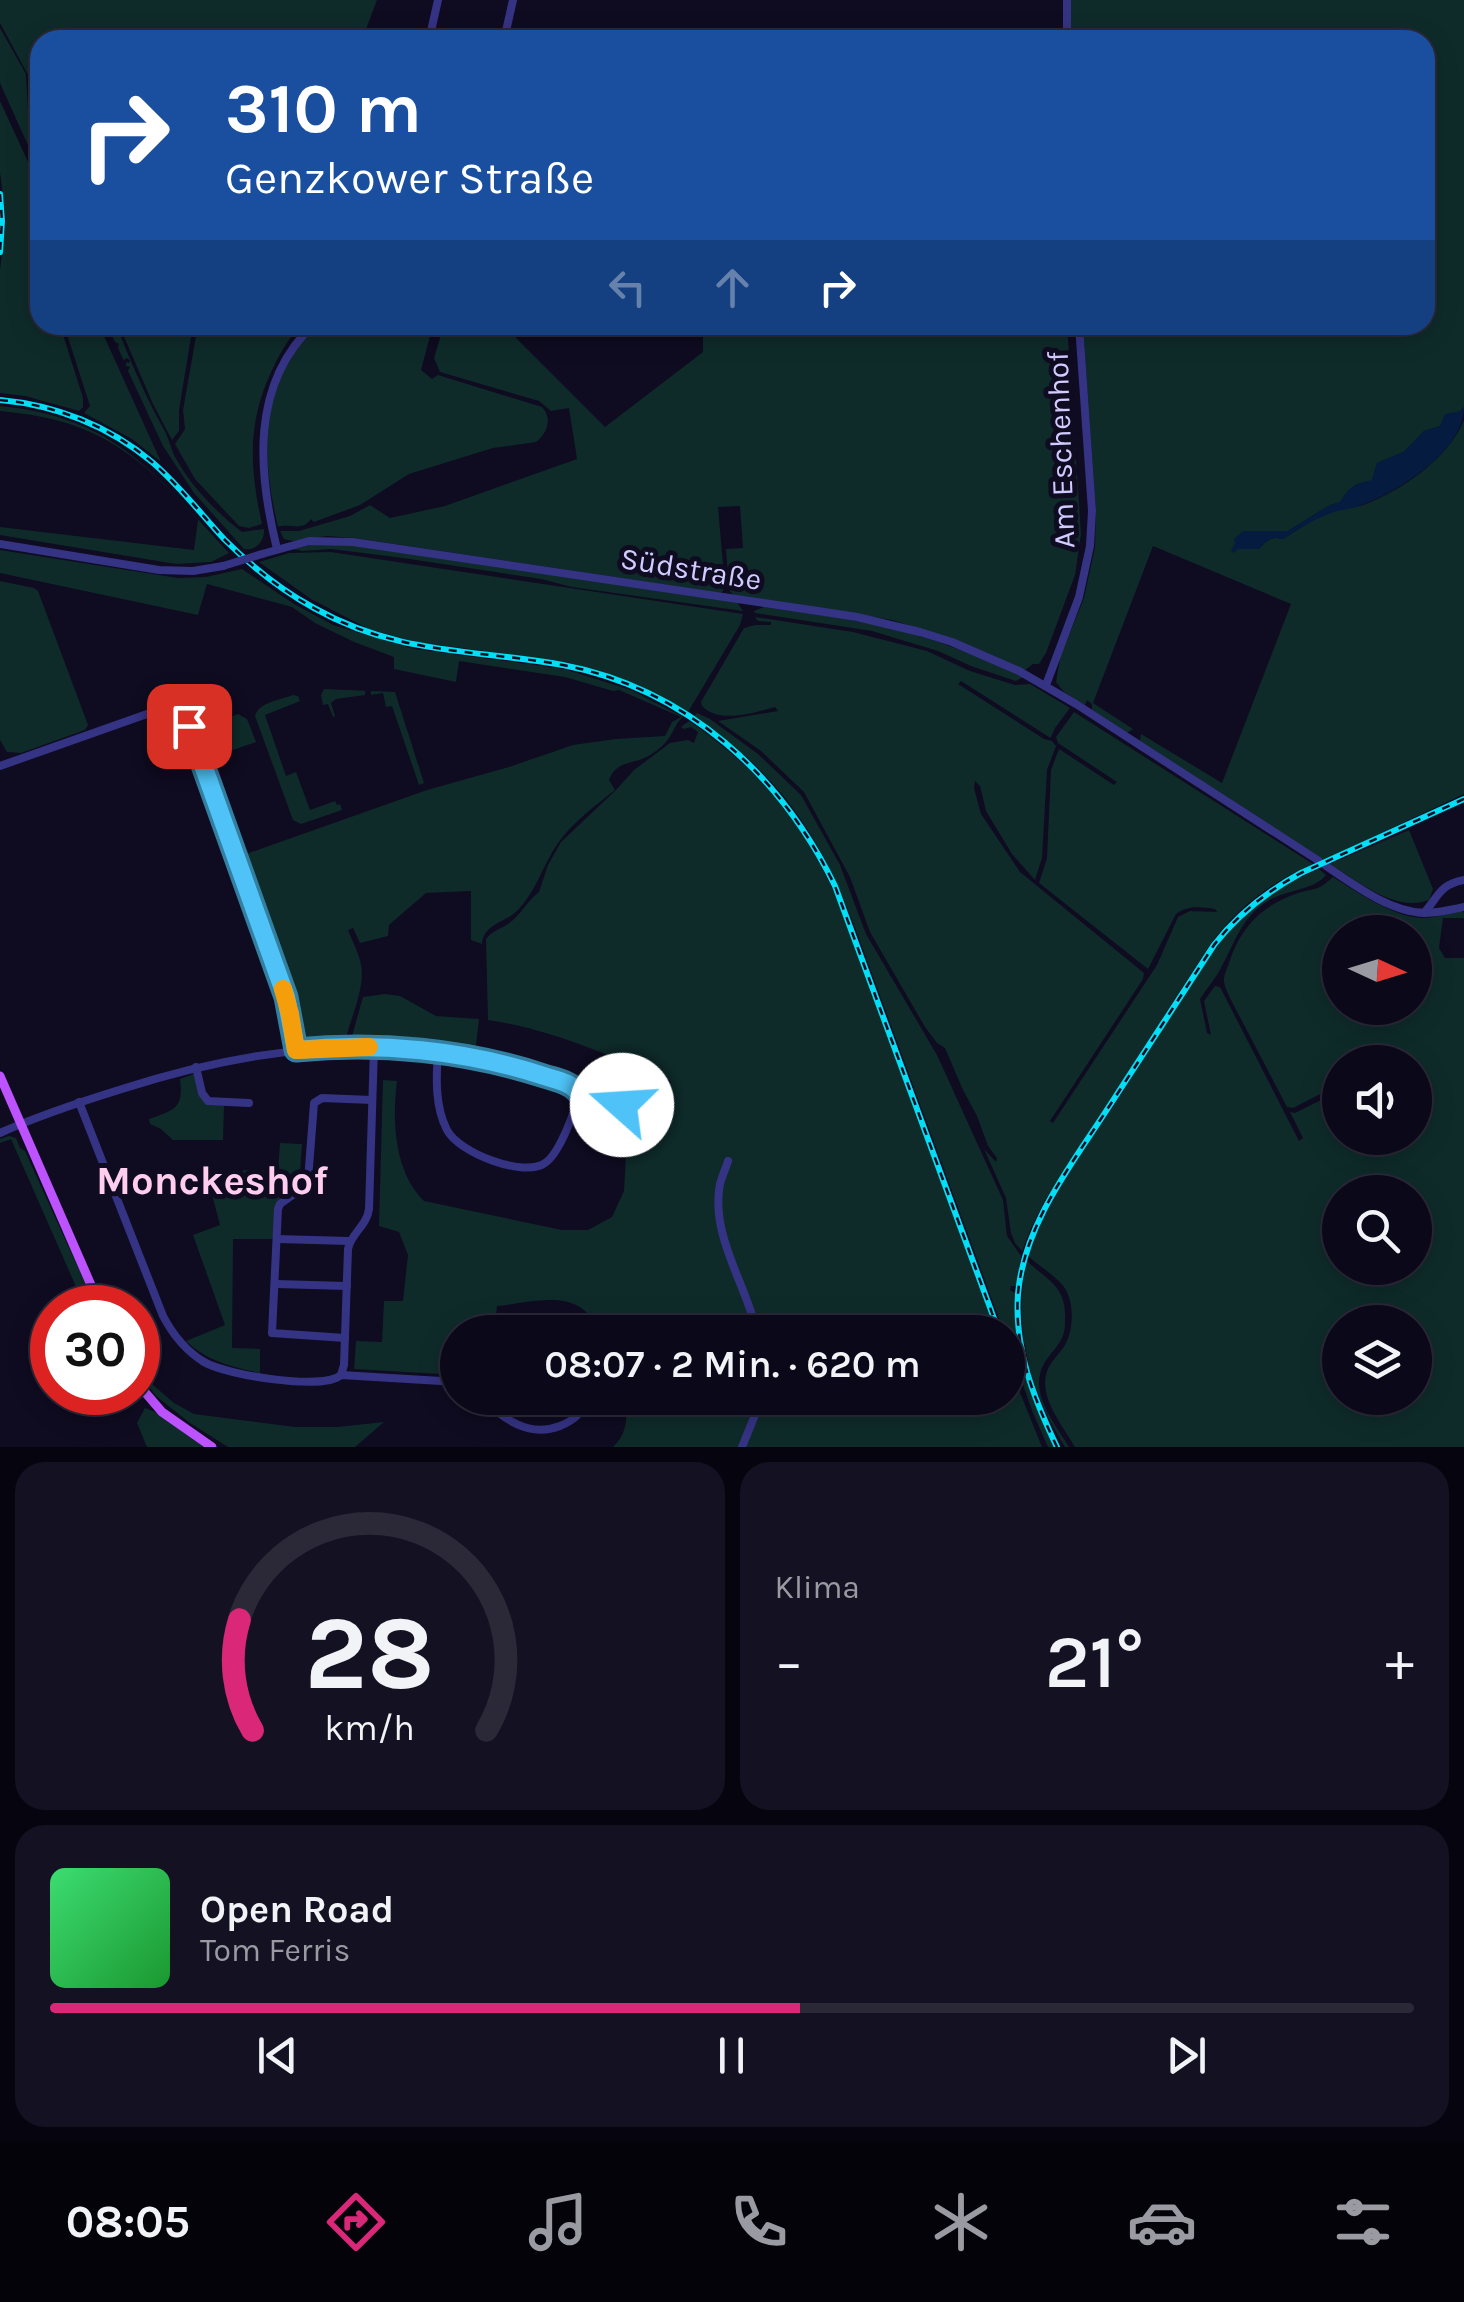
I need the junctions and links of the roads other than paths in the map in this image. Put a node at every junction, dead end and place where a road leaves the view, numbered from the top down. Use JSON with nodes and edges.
{"nodes":[{"id":1,"x":438,"y":0,"type":"edge"},
{"id":2,"x":513,"y":0,"type":"edge"},
{"id":3,"x":1067,"y":0,"type":"edge"},
{"id":4,"x":431,"y":30,"type":"edge"},
{"id":5,"x":506,"y":30,"type":"edge"},
{"id":6,"x":1067,"y":30,"type":"edge"},
{"id":7,"x":304,"y":335,"type":"edge"},
{"id":8,"x":1080,"y":335,"type":"edge"},
{"id":9,"x":0,"y":544,"type":"edge"},
{"id":10,"x":277,"y":549,"type":"junction"},
{"id":11,"x":1046,"y":686,"type":"junction"},
{"id":12,"x":1,"y":762,"type":"edge"},
{"id":13,"x":1464,"y":880,"type":"edge"},
{"id":14,"x":1464,"y":907,"type":"edge"},
{"id":15,"x":1424,"y":913,"type":"junction"},
{"id":16,"x":374,"y":1047,"type":"junction"},
{"id":17,"x":296,"y":1050,"type":"junction"},
{"id":18,"x":438,"y":1053,"type":"junction"},
{"id":19,"x":196,"y":1068,"type":"junction"},
{"id":20,"x":0,"y":1076,"type":"edge"},
{"id":21,"x":578,"y":1092,"type":"junction"},
{"id":22,"x":372,"y":1100,"type":"junction"},
{"id":23,"x":80,"y":1102,"type":"junction"},
{"id":24,"x":249,"y":1104,"type":"dead end"},
{"id":25,"x":622,"y":1105,"type":"dead end"},
{"id":26,"x":20,"y":1124,"type":"junction"},
{"id":27,"x":0,"y":1133,"type":"edge"},
{"id":28,"x":728,"y":1161,"type":"dead end"},
{"id":29,"x":196,"y":1179,"type":"dead end"},
{"id":30,"x":112,"y":1188,"type":"junction"},
{"id":31,"x":277,"y":1239,"type":"junction"},
{"id":32,"x":349,"y":1242,"type":"junction"},
{"id":33,"x":276,"y":1284,"type":"junction"},
{"id":34,"x":91,"y":1285,"type":"edge"},
{"id":35,"x":346,"y":1286,"type":"junction"},
{"id":36,"x":750,"y":1315,"type":"edge"},
{"id":37,"x":345,"y":1338,"type":"junction"},
{"id":38,"x":341,"y":1375,"type":"junction"},
{"id":39,"x":440,"y":1381,"type":"edge"},
{"id":40,"x":160,"y":1410,"type":"edge"},
{"id":41,"x":503,"y":1415,"type":"edge"},
{"id":42,"x":578,"y":1415,"type":"edge"},
{"id":43,"x":755,"y":1415,"type":"edge"},
{"id":44,"x":212,"y":1447,"type":"edge"},
{"id":45,"x":742,"y":1447,"type":"edge"}],
"edges":[{"from":1,"to":4,"type":"street"},
{"from":2,"to":5,"type":"street"},
{"from":3,"to":6,"type":"street"},
{"from":7,"to":10,"type":"street"},
{"from":8,"to":11,"type":"street","name":"Am Eschenhof"},
{"from":9,"to":10,"type":"street","name":"Südstraße","bridge":true},
{"from":10,"to":11,"type":"street","name":"Südstraße"},
{"from":11,"to":15,"type":"street","name":"Südstraße"},
{"from":12,"to":17,"type":"street"},
{"from":13,"to":15,"type":"street"},
{"from":14,"to":15,"type":"street","name":"Südstraße"},
{"from":16,"to":17,"type":"street"},
{"from":16,"to":18,"type":"street"},
{"from":16,"to":22,"type":"street"},
{"from":17,"to":19,"type":"street"},
{"from":18,"to":21,"type":"street"},
{"from":18,"to":21,"type":"street"},
{"from":19,"to":23,"type":"street"},
{"from":19,"to":24,"type":"street"},
{"from":20,"to":26,"type":"main road"},
{"from":21,"to":25,"type":"street"},
{"from":22,"to":31,"type":"street"},
{"from":22,"to":32,"type":"street"},
{"from":23,"to":26,"type":"street"},
{"from":23,"to":30,"type":"street"},
{"from":26,"to":27,"type":"street"},
{"from":26,"to":34,"type":"main road"},
{"from":28,"to":36,"type":"street"},
{"from":29,"to":30,"type":"street"},
{"from":30,"to":38,"type":"street"},
{"from":31,"to":32,"type":"street"},
{"from":31,"to":33,"type":"street"},
{"from":32,"to":35,"type":"street"},
{"from":33,"to":35,"type":"street"},
{"from":33,"to":37,"type":"street"},
{"from":35,"to":37,"type":"street"},
{"from":37,"to":38,"type":"street"},
{"from":38,"to":39,"type":"street"},
{"from":40,"to":44,"type":"main road"},
{"from":41,"to":42,"type":"street"},
{"from":43,"to":45,"type":"street"}]}
